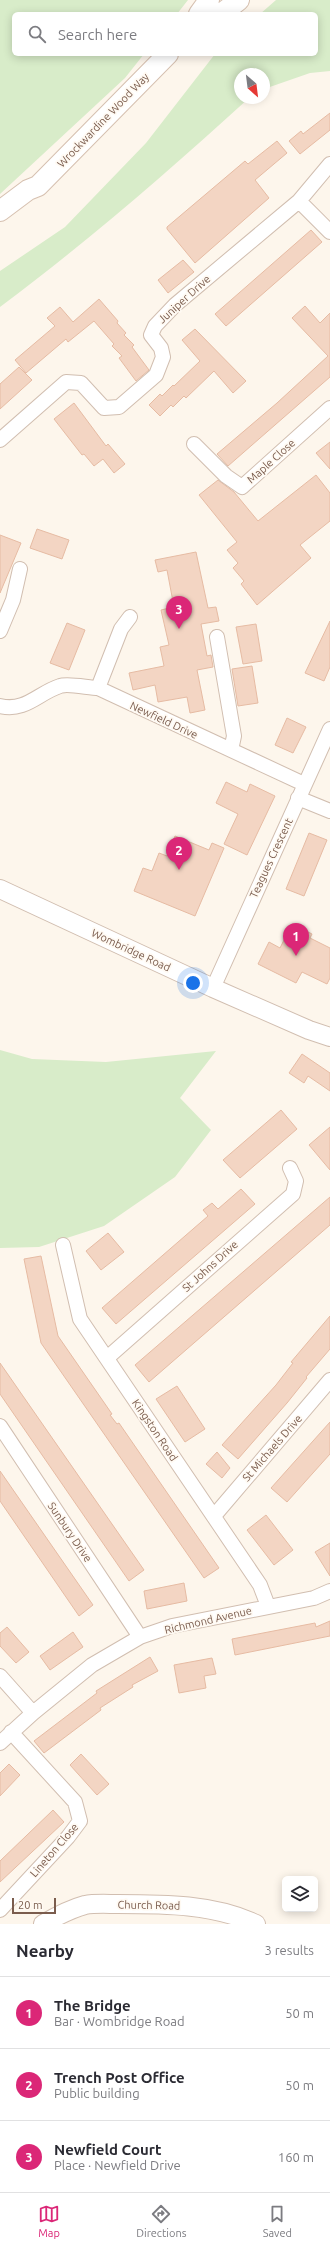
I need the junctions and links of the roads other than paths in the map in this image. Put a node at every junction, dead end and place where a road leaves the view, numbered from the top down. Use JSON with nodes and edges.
{"nodes":[{"id":1,"x":209,"y":0,"type":"edge"},
{"id":2,"x":239,"y":0,"type":"edge"},
{"id":3,"x":200,"y":12,"type":"edge"},
{"id":4,"x":224,"y":12,"type":"edge"},
{"id":5,"x":166,"y":56,"type":"edge"},
{"id":6,"x":330,"y":164,"type":"edge"},
{"id":7,"x":38,"y":186,"type":"junction"},
{"id":8,"x":298,"y":201,"type":"junction"},
{"id":9,"x":0,"y":211,"type":"edge"},
{"id":10,"x":0,"y":226,"type":"edge"},
{"id":11,"x":330,"y":232,"type":"edge"},
{"id":12,"x":330,"y":408,"type":"edge"},
{"id":13,"x":0,"y":440,"type":"edge"},
{"id":14,"x":194,"y":444,"type":"dead end"},
{"id":15,"x":20,"y":569,"type":"dead end"},
{"id":16,"x":130,"y":617,"type":"dead end"},
{"id":17,"x":0,"y":631,"type":"edge"},
{"id":18,"x":217,"y":637,"type":"dead end"},
{"id":19,"x":98,"y":688,"type":"junction"},
{"id":20,"x":0,"y":706,"type":"edge"},
{"id":21,"x":330,"y":728,"type":"edge"},
{"id":22,"x":231,"y":750,"type":"junction"},
{"id":23,"x":304,"y":784,"type":"junction"},
{"id":24,"x":298,"y":798,"type":"junction"},
{"id":25,"x":330,"y":811,"type":"edge"},
{"id":26,"x":0,"y":889,"type":"edge"},
{"id":27,"x":213,"y":988,"type":"junction"},
{"id":28,"x":330,"y":1037,"type":"edge"},
{"id":29,"x":290,"y":1168,"type":"dead end"},
{"id":30,"x":63,"y":1245,"type":"dead end"},
{"id":31,"x":107,"y":1358,"type":"junction"},
{"id":32,"x":330,"y":1380,"type":"edge"},
{"id":33,"x":0,"y":1426,"type":"edge"},
{"id":34,"x":214,"y":1516,"type":"junction"},
{"id":35,"x":330,"y":1591,"type":"edge"},
{"id":36,"x":268,"y":1606,"type":"junction"},
{"id":37,"x":140,"y":1637,"type":"junction"},
{"id":38,"x":0,"y":1676,"type":"edge"},
{"id":39,"x":33,"y":1713,"type":"junction"},
{"id":40,"x":11,"y":1732,"type":"junction"},
{"id":41,"x":0,"y":1743,"type":"edge"},
{"id":42,"x":0,"y":1910,"type":"edge"},
{"id":43,"x":43,"y":1924,"type":"edge"},
{"id":44,"x":256,"y":1924,"type":"edge"}],
"edges":[{"from":1,"to":3,"type":"main road"},
{"from":2,"to":4,"type":"main road"},
{"from":5,"to":7,"type":"main road","name":"Wrockwardine Wood Way"},
{"from":6,"to":8,"type":"street","name":"Juniper Drive"},
{"from":7,"to":9,"type":"main road","name":"Wrockwardine Wood Way"},
{"from":7,"to":10,"type":"main road","name":"Wrockwardine Wood Way"},
{"from":8,"to":11,"type":"street"},
{"from":8,"to":13,"type":"street","name":"Juniper Drive"},
{"from":12,"to":14,"type":"street","name":"Maple Close"},
{"from":15,"to":17,"type":"street"},
{"from":16,"to":19,"type":"street"},
{"from":18,"to":22,"type":"street"},
{"from":19,"to":20,"type":"street","name":"Newfield Drive"},
{"from":19,"to":22,"type":"street","name":"Newfield Drive"},
{"from":21,"to":23,"type":"street","name":"Teagues Crescent"},
{"from":22,"to":23,"type":"street","name":"Newfield Drive"},
{"from":23,"to":24,"type":"street","name":"Teagues Crescent"},
{"from":24,"to":25,"type":"street"},
{"from":24,"to":27,"type":"street","name":"Teagues Crescent"},
{"from":26,"to":27,"type":"street","name":"Wombridge Road"},
{"from":27,"to":28,"type":"street","name":"Wombridge Road"},
{"from":29,"to":31,"type":"street","name":"St Johns Drive"},
{"from":30,"to":31,"type":"street","name":"Kingston Road"},
{"from":31,"to":34,"type":"street","name":"Kingston Road"},
{"from":32,"to":34,"type":"street","name":"St Michaels Drive"},
{"from":33,"to":37,"type":"street","name":"Sunbury Drive"},
{"from":34,"to":36,"type":"street","name":"Kingston Road"},
{"from":35,"to":36,"type":"street","name":"Richmond Avenue"},
{"from":36,"to":37,"type":"street","name":"Richmond Avenue"},
{"from":37,"to":39,"type":"street","name":"Richmond Avenue"},
{"from":38,"to":39,"type":"street"},
{"from":39,"to":40,"type":"street","name":"Richmond Avenue"},
{"from":40,"to":41,"type":"street","name":"Richmond Avenue"},
{"from":40,"to":42,"type":"street","name":"Lineton Close"},
{"from":43,"to":44,"type":"street","name":"Church Road"}]}
